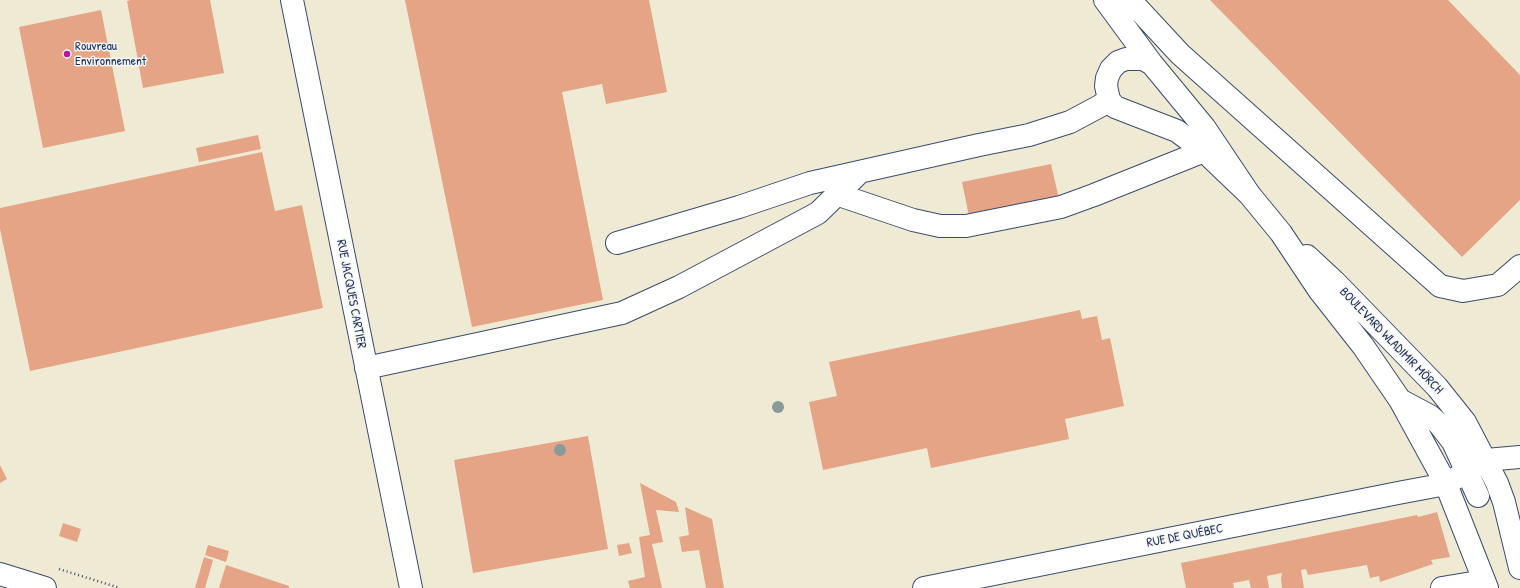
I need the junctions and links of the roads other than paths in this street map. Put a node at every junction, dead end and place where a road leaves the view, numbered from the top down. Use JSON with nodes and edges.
{"nodes":[{"id":1,"x":292,"y":0,"type":"edge"},
{"id":2,"x":1105,"y":0,"type":"edge"},
{"id":3,"x":1130,"y":0,"type":"edge"},
{"id":4,"x":1152,"y":64,"type":"junction"},
{"id":5,"x":1109,"y":100,"type":"junction"},
{"id":6,"x":1204,"y":151,"type":"junction"},
{"id":7,"x":860,"y":172,"type":"junction"},
{"id":8,"x":836,"y":194,"type":"junction"},
{"id":9,"x":1249,"y":194,"type":"junction"},
{"id":10,"x":1281,"y":232,"type":"junction"},
{"id":11,"x":617,"y":243,"type":"dead end"},
{"id":12,"x":1520,"y":266,"type":"edge"},
{"id":13,"x":366,"y":368,"type":"junction"},
{"id":14,"x":1400,"y":400,"type":"junction"},
{"id":15,"x":1520,"y":457,"type":"edge"},
{"id":16,"x":1486,"y":460,"type":"junction"},
{"id":17,"x":1467,"y":473,"type":"junction"},
{"id":18,"x":1446,"y":484,"type":"junction"},
{"id":19,"x":1478,"y":496,"type":"junction"},
{"id":20,"x":1512,"y":501,"type":"edge"},
{"id":21,"x":1520,"y":568,"type":"edge"},
{"id":22,"x":2,"y":571,"type":"edge"},
{"id":23,"x":1486,"y":584,"type":"edge"},
{"id":24,"x":45,"y":588,"type":"edge"},
{"id":25,"x":411,"y":588,"type":"edge"},
{"id":26,"x":924,"y":588,"type":"edge"},
{"id":27,"x":1442,"y":588,"type":"edge"}],
"edges":[{"from":1,"to":13,"type":"street","name":"RUE JACQUES CARTIER"},
{"from":2,"to":4,"type":"street","name":"BOULEVARD WLADIMIR MÖRCH"},
{"from":3,"to":12,"type":"street"},
{"from":4,"to":5,"type":"street"},
{"from":4,"to":9,"type":"street","name":"BOULEVARD WLADIMIR MÖRCH"},
{"from":5,"to":6,"type":"street","name":"BOULEVARD WLADIMIR MÖRCH"},
{"from":5,"to":7,"type":"street"},
{"from":6,"to":8,"type":"street"},
{"from":6,"to":9,"type":"street","name":"BOULEVARD WLADIMIR MÖRCH"},
{"from":7,"to":8,"type":"street"},
{"from":7,"to":11,"type":"street"},
{"from":8,"to":13,"type":"street"},
{"from":9,"to":10,"type":"street","name":"BOULEVARD WLADIMIR MÖRCH"},
{"from":10,"to":14,"type":"street","name":"BOULEVARD WLADIMIR MÖRCH"},
{"from":10,"to":16,"type":"street","name":"BOULEVARD WLADIMIR MÖRCH"},
{"from":13,"to":25,"type":"street","name":"RUE JACQUES CARTIER"},
{"from":14,"to":17,"type":"street"},
{"from":14,"to":18,"type":"street","name":"BOULEVARD WLADIMIR MÖRCH"},
{"from":15,"to":16,"type":"street","name":"RUE DE QUÉBEC"},
{"from":16,"to":17,"type":"street","name":"RUE DE QUÉBEC"},
{"from":16,"to":20,"type":"street","name":"BOULEVARD WLADIMIR MÖRCH"},
{"from":17,"to":18,"type":"street","name":"RUE DE QUÉBEC"},
{"from":17,"to":19,"type":"street"},
{"from":18,"to":19,"type":"street"},
{"from":18,"to":23,"type":"street","name":"BOULEVARD WLADIMIR MÖRCH"},
{"from":18,"to":26,"type":"street","name":"RUE DE QUÉBEC"},
{"from":19,"to":20,"type":"street"},
{"from":20,"to":21,"type":"street","name":"BOULEVARD WLADIMIR MÖRCH"},
{"from":22,"to":24,"type":"street"},
{"from":23,"to":27,"type":"street"}]}
